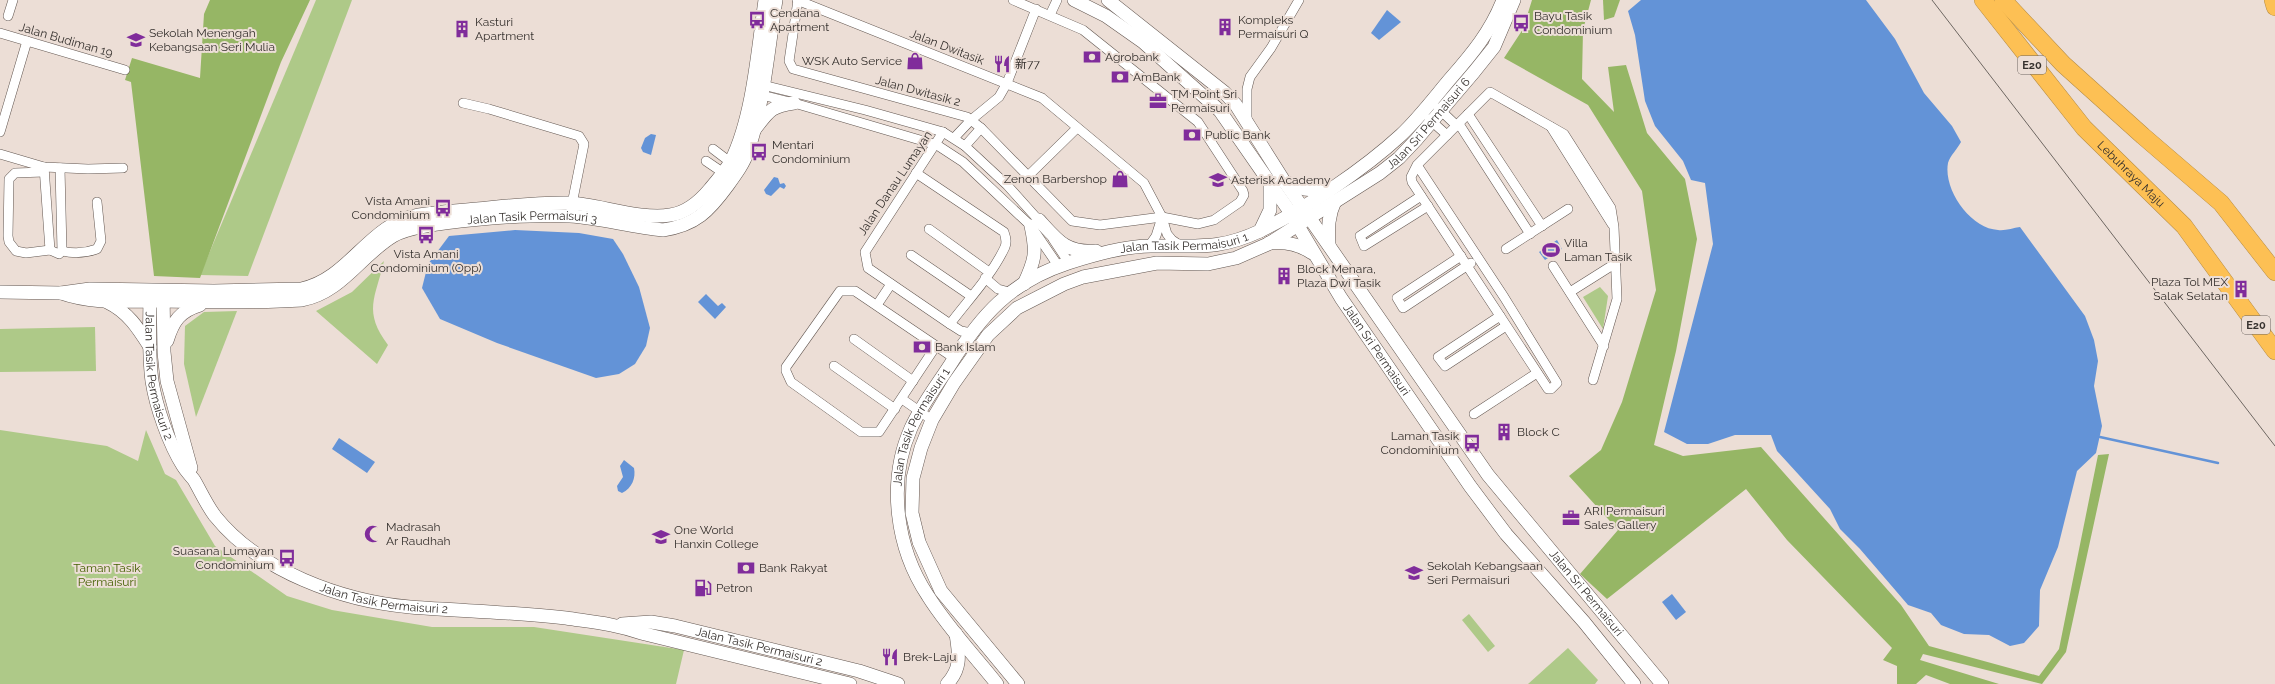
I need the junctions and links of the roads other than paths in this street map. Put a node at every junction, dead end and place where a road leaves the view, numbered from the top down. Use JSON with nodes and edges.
{"nodes":[{"id":1,"x":13,"y":0,"type":"edge"},
{"id":2,"x":765,"y":0,"type":"edge"},
{"id":3,"x":776,"y":0,"type":"edge"},
{"id":4,"x":798,"y":0,"type":"edge"},
{"id":5,"x":1013,"y":0,"type":"edge"},
{"id":6,"x":1057,"y":0,"type":"edge"},
{"id":7,"x":1074,"y":0,"type":"edge"},
{"id":8,"x":1108,"y":0,"type":"edge"},
{"id":9,"x":1299,"y":0,"type":"edge"},
{"id":10,"x":1503,"y":0,"type":"edge"},
{"id":11,"x":1514,"y":0,"type":"edge"},
{"id":12,"x":1983,"y":0,"type":"edge"},
{"id":13,"x":2003,"y":0,"type":"edge"},
{"id":14,"x":2273,"y":0,"type":"edge"},
{"id":15,"x":1029,"y":3,"type":"edge"},
{"id":16,"x":2275,"y":7,"type":"edge"},
{"id":17,"x":1036,"y":9,"type":"junction"},
{"id":18,"x":1050,"y":15,"type":"junction"},
{"id":19,"x":8,"y":16,"type":"dead end"},
{"id":20,"x":0,"y":33,"type":"edge"},
{"id":21,"x":27,"y":41,"type":"junction"},
{"id":22,"x":125,"y":70,"type":"dead end"},
{"id":23,"x":1007,"y":83,"type":"junction"},
{"id":24,"x":756,"y":89,"type":"junction"},
{"id":25,"x":1431,"y":102,"type":"junction"},
{"id":26,"x":794,"y":103,"type":"junction"},
{"id":27,"x":463,"y":104,"type":"dead end"},
{"id":28,"x":3,"y":109,"type":"edge"},
{"id":29,"x":1422,"y":112,"type":"junction"},
{"id":30,"x":1468,"y":114,"type":"junction"},
{"id":31,"x":1446,"y":115,"type":"junction"},
{"id":32,"x":971,"y":120,"type":"junction"},
{"id":33,"x":1247,"y":123,"type":"junction"},
{"id":34,"x":1458,"y":125,"type":"junction"},
{"id":35,"x":981,"y":128,"type":"junction"},
{"id":36,"x":1077,"y":128,"type":"junction"},
{"id":37,"x":1440,"y":129,"type":"junction"},
{"id":38,"x":754,"y":131,"type":"junction"},
{"id":39,"x":0,"y":132,"type":"edge"},
{"id":40,"x":944,"y":132,"type":"junction"},
{"id":41,"x":954,"y":138,"type":"junction"},
{"id":42,"x":937,"y":145,"type":"junction"},
{"id":43,"x":965,"y":146,"type":"junction"},
{"id":44,"x":713,"y":150,"type":"dead end"},
{"id":45,"x":0,"y":154,"type":"edge"},
{"id":46,"x":706,"y":161,"type":"dead end"},
{"id":47,"x":1417,"y":165,"type":"junction"},
{"id":48,"x":60,"y":168,"type":"junction"},
{"id":49,"x":123,"y":168,"type":"dead end"},
{"id":50,"x":44,"y":170,"type":"junction"},
{"id":51,"x":731,"y":171,"type":"junction"},
{"id":52,"x":916,"y":173,"type":"junction"},
{"id":53,"x":1027,"y":177,"type":"junction"},
{"id":54,"x":1284,"y":181,"type":"junction"},
{"id":55,"x":1270,"y":184,"type":"junction"},
{"id":56,"x":1325,"y":192,"type":"junction"},
{"id":57,"x":1422,"y":196,"type":"junction"},
{"id":58,"x":1335,"y":201,"type":"junction"},
{"id":59,"x":97,"y":202,"type":"dead end"},
{"id":60,"x":1428,"y":206,"type":"junction"},
{"id":61,"x":1568,"y":209,"type":"dead end"},
{"id":62,"x":570,"y":210,"type":"junction"},
{"id":63,"x":1306,"y":212,"type":"junction"},
{"id":64,"x":1162,"y":217,"type":"junction"},
{"id":65,"x":1294,"y":220,"type":"junction"},
{"id":66,"x":1035,"y":223,"type":"junction"},
{"id":67,"x":1542,"y":226,"type":"junction"},
{"id":68,"x":929,"y":229,"type":"dead end"},
{"id":69,"x":1260,"y":231,"type":"junction"},
{"id":70,"x":1530,"y":234,"type":"junction"},
{"id":71,"x":1268,"y":244,"type":"junction"},
{"id":72,"x":1329,"y":245,"type":"junction"},
{"id":73,"x":1149,"y":246,"type":"junction"},
{"id":74,"x":1184,"y":248,"type":"junction"},
{"id":75,"x":1506,"y":249,"type":"dead end"},
{"id":76,"x":50,"y":250,"type":"junction"},
{"id":77,"x":1119,"y":250,"type":"junction"},
{"id":78,"x":62,"y":251,"type":"junction"},
{"id":79,"x":1312,"y":253,"type":"junction"},
{"id":80,"x":911,"y":254,"type":"dead end"},
{"id":81,"x":1461,"y":256,"type":"junction"},
{"id":82,"x":1478,"y":258,"type":"junction"},
{"id":83,"x":1157,"y":263,"type":"junction"},
{"id":84,"x":1616,"y":263,"type":"junction"},
{"id":85,"x":1467,"y":266,"type":"junction"},
{"id":86,"x":1553,"y":266,"type":"dead end"},
{"id":87,"x":1065,"y":267,"type":"junction"},
{"id":88,"x":2275,"y":272,"type":"edge"},
{"id":89,"x":987,"y":275,"type":"junction"},
{"id":90,"x":890,"y":284,"type":"junction"},
{"id":91,"x":1024,"y":284,"type":"junction"},
{"id":92,"x":0,"y":292,"type":"edge"},
{"id":93,"x":1009,"y":292,"type":"junction"},
{"id":94,"x":1570,"y":292,"type":"junction"},
{"id":95,"x":61,"y":293,"type":"junction"},
{"id":96,"x":157,"y":296,"type":"junction"},
{"id":97,"x":971,"y":296,"type":"junction"},
{"id":98,"x":105,"y":301,"type":"junction"},
{"id":99,"x":209,"y":302,"type":"junction"},
{"id":100,"x":877,"y":305,"type":"junction"},
{"id":101,"x":1017,"y":308,"type":"junction"},
{"id":102,"x":1500,"y":316,"type":"junction"},
{"id":103,"x":950,"y":324,"type":"junction"},
{"id":104,"x":1506,"y":326,"type":"junction"},
{"id":105,"x":971,"y":333,"type":"junction"},
{"id":106,"x":854,"y":339,"type":"dead end"},
{"id":107,"x":936,"y":346,"type":"junction"},
{"id":108,"x":1604,"y":346,"type":"junction"},
{"id":109,"x":150,"y":347,"type":"junction"},
{"id":110,"x":164,"y":352,"type":"junction"},
{"id":111,"x":2275,"y":352,"type":"edge"},
{"id":112,"x":954,"y":358,"type":"junction"},
{"id":113,"x":834,"y":366,"type":"dead end"},
{"id":114,"x":1537,"y":373,"type":"junction"},
{"id":115,"x":1594,"y":380,"type":"dead end"},
{"id":116,"x":913,"y":381,"type":"junction"},
{"id":117,"x":902,"y":399,"type":"junction"},
{"id":118,"x":895,"y":409,"type":"junction"},
{"id":119,"x":920,"y":412,"type":"junction"},
{"id":120,"x":1474,"y":414,"type":"dead end"},
{"id":121,"x":932,"y":420,"type":"junction"},
{"id":122,"x":193,"y":478,"type":"junction"},
{"id":123,"x":1595,"y":604,"type":"junction"},
{"id":124,"x":1584,"y":622,"type":"junction"},
{"id":125,"x":618,"y":625,"type":"junction"},
{"id":126,"x":972,"y":628,"type":"junction"},
{"id":127,"x":956,"y":633,"type":"junction"},
{"id":128,"x":882,"y":681,"type":"edge"},
{"id":129,"x":850,"y":684,"type":"edge"},
{"id":130,"x":898,"y":684,"type":"edge"},
{"id":131,"x":947,"y":684,"type":"edge"},
{"id":132,"x":1000,"y":684,"type":"edge"},
{"id":133,"x":1018,"y":684,"type":"edge"},
{"id":134,"x":1634,"y":684,"type":"edge"},
{"id":135,"x":1662,"y":684,"type":"edge"}],
"edges":[{"from":1,"to":19,"type":"street"},
{"from":2,"to":24,"type":"street","name":"Jalan Tasik Permaisuri 3"},
{"from":3,"to":24,"type":"street","name":"Jalan Tasik Permaisuri 3"},
{"from":4,"to":23,"type":"street","name":"Jalan Dwitasik"},
{"from":4,"to":32,"type":"street","name":"Jalan Dwitasik 2"},
{"from":5,"to":15,"type":"street","name":"Jalan Dwitasik 2"},
{"from":6,"to":18,"type":"street"},
{"from":7,"to":55,"type":"street","name":"Jalan Sri Permaisuri"},
{"from":8,"to":33,"type":"street","name":"Jalan Sri Permaisuri"},
{"from":9,"to":33,"type":"street"},
{"from":10,"to":25,"type":"street","name":"Jalan Sri Permaisuri 6"},
{"from":11,"to":31,"type":"street","name":"Jalan Sri Permaisuri 6"},
{"from":12,"to":111,"type":"highway","name":"Lebuhraya Maju","number":"E20"},
{"from":13,"to":88,"type":"highway","number":"E20"},
{"from":14,"to":16,"type":"highway"},
{"from":15,"to":17,"type":"street","name":"Jalan Dwitasik 2"},
{"from":17,"to":18,"type":"street","name":"Jalan Dwitasik 2"},
{"from":17,"to":23,"type":"street"},
{"from":18,"to":64,"type":"street","name":"Jalan Dwitasik 2"},
{"from":20,"to":21,"type":"street","name":"Jalan Budiman 19"},
{"from":21,"to":22,"type":"street","name":"Jalan Budiman 19"},
{"from":21,"to":28,"type":"street"},
{"from":23,"to":32,"type":"street"},
{"from":23,"to":36,"type":"street","name":"Jalan Dwitasik"},
{"from":24,"to":26,"type":"street"},
{"from":24,"to":38,"type":"street","name":"Jalan Tasik Permaisuri 3"},
{"from":24,"to":40,"type":"street"},
{"from":24,"to":51,"type":"street","name":"Jalan Tasik Permaisuri 3"},
{"from":25,"to":29,"type":"street","name":"Jalan Sri Permaisuri 6"},
{"from":25,"to":31,"type":"street"},
{"from":26,"to":38,"type":"street"},
{"from":26,"to":42,"type":"street"},
{"from":27,"to":62,"type":"street"},
{"from":28,"to":39,"type":"street"},
{"from":29,"to":37,"type":"street"},
{"from":29,"to":56,"type":"street","name":"Jalan Sri Permaisuri 6"},
{"from":30,"to":34,"type":"street"},
{"from":30,"to":67,"type":"street"},
{"from":30,"to":84,"type":"street"},
{"from":31,"to":34,"type":"street"},
{"from":31,"to":37,"type":"street","name":"Jalan Sri Permaisuri 6"},
{"from":32,"to":35,"type":"street","name":"Jalan Dwitasik 2"},
{"from":32,"to":41,"type":"street"},
{"from":33,"to":54,"type":"street","name":"Jalan Sri Permaisuri"},
{"from":34,"to":37,"type":"street"},
{"from":34,"to":70,"type":"street"},
{"from":35,"to":43,"type":"street"},
{"from":35,"to":53,"type":"street","name":"Jalan Dwitasik 2"},
{"from":36,"to":53,"type":"street"},
{"from":36,"to":64,"type":"street","name":"Jalan Dwitasik"},
{"from":37,"to":47,"type":"street"},
{"from":37,"to":58,"type":"street","name":"Jalan Sri Permaisuri 6"},
{"from":38,"to":51,"type":"street","name":"Jalan Tasik Permaisuri 3"},
{"from":40,"to":41,"type":"street"},
{"from":40,"to":42,"type":"street","name":"Jalan Danau Lumayan"},
{"from":41,"to":43,"type":"street"},
{"from":42,"to":52,"type":"street","name":"Jalan Danau Lumayan"},
{"from":42,"to":66,"type":"street"},
{"from":43,"to":66,"type":"street"},
{"from":44,"to":51,"type":"street"},
{"from":45,"to":50,"type":"street"},
{"from":46,"to":51,"type":"street"},
{"from":47,"to":57,"type":"street"},
{"from":47,"to":82,"type":"street"},
{"from":48,"to":49,"type":"street"},
{"from":48,"to":50,"type":"street"},
{"from":48,"to":78,"type":"street"},
{"from":50,"to":76,"type":"street"},
{"from":50,"to":76,"type":"street"},
{"from":51,"to":62,"type":"street","name":"Jalan Tasik Permaisuri 3"},
{"from":52,"to":89,"type":"street"},
{"from":52,"to":90,"type":"street","name":"Jalan Danau Lumayan"},
{"from":53,"to":64,"type":"street","name":"Jalan Dwitasik 2"},
{"from":54,"to":56,"type":"street"},
{"from":54,"to":63,"type":"street","name":"Jalan Sri Permaisuri"},
{"from":55,"to":65,"type":"street","name":"Jalan Sri Permaisuri"},
{"from":55,"to":69,"type":"street"},
{"from":56,"to":63,"type":"street","name":"Jalan Sri Permaisuri 6"},
{"from":57,"to":60,"type":"street"},
{"from":57,"to":60,"type":"street"},
{"from":58,"to":63,"type":"street","name":"Jalan Sri Permaisuri 6"},
{"from":58,"to":72,"type":"street"},
{"from":59,"to":78,"type":"street"},
{"from":60,"to":81,"type":"street"},
{"from":61,"to":67,"type":"street"},
{"from":62,"to":96,"type":"street","name":"Jalan Tasik Permaisuri 3"},
{"from":62,"to":99,"type":"street","name":"Jalan Tasik Permaisuri 3"},
{"from":63,"to":65,"type":"street"},
{"from":63,"to":72,"type":"street","name":"Jalan Sri Permaisuri"},
{"from":64,"to":73,"type":"street"},
{"from":64,"to":74,"type":"street","name":"Jalan Dwitasik"},
{"from":65,"to":69,"type":"street","name":"Jalan Tasik Permaisuri 1"},
{"from":65,"to":71,"type":"street","name":"Jalan Tasik Permaisuri 1"},
{"from":65,"to":79,"type":"street","name":"Jalan Sri Permaisuri"},
{"from":66,"to":77,"type":"street"},
{"from":66,"to":87,"type":"street"},
{"from":66,"to":91,"type":"street"},
{"from":67,"to":70,"type":"street"},
{"from":68,"to":89,"type":"street"},
{"from":69,"to":74,"type":"street","name":"Jalan Tasik Permaisuri 1"},
{"from":70,"to":75,"type":"street"},
{"from":71,"to":79,"type":"street"},
{"from":71,"to":83,"type":"street","name":"Jalan Tasik Permaisuri 1"},
{"from":72,"to":123,"type":"street","name":"Jalan Sri Permaisuri"},
{"from":73,"to":74,"type":"street","name":"Jalan Tasik Permaisuri 1"},
{"from":73,"to":77,"type":"street","name":"Jalan Tasik Permaisuri 1"},
{"from":76,"to":78,"type":"street"},
{"from":77,"to":87,"type":"street","name":"Jalan Tasik Permaisuri 1"},
{"from":79,"to":124,"type":"street","name":"Jalan Sri Permaisuri"},
{"from":80,"to":97,"type":"street"},
{"from":81,"to":85,"type":"street"},
{"from":81,"to":85,"type":"street"},
{"from":82,"to":85,"type":"street"},
{"from":82,"to":114,"type":"street"},
{"from":83,"to":87,"type":"street"},
{"from":83,"to":101,"type":"street","name":"Jalan Tasik Permaisuri 1"},
{"from":84,"to":94,"type":"street"},
{"from":84,"to":108,"type":"street"},
{"from":85,"to":102,"type":"street"},
{"from":86,"to":94,"type":"street"},
{"from":87,"to":91,"type":"street","name":"Jalan Tasik Permaisuri 1"},
{"from":87,"to":101,"type":"street"},
{"from":89,"to":93,"type":"street"},
{"from":89,"to":97,"type":"street"},
{"from":90,"to":100,"type":"street"},
{"from":90,"to":103,"type":"street","name":"Jalan Danau Lumayan"},
{"from":91,"to":93,"type":"street","name":"Jalan Tasik Permaisuri 1"},
{"from":92,"to":95,"type":"street"},
{"from":93,"to":105,"type":"street","name":"Jalan Tasik Permaisuri 1"},
{"from":94,"to":108,"type":"street"},
{"from":95,"to":96,"type":"street"},
{"from":95,"to":98,"type":"street"},
{"from":96,"to":98,"type":"street"},
{"from":96,"to":99,"type":"street","name":"Jalan Tasik Permaisuri 3"},
{"from":96,"to":109,"type":"street","name":"Jalan Tasik Permaisuri 2"},
{"from":96,"to":110,"type":"street","name":"Jalan Tasik Permaisuri 2"},
{"from":97,"to":103,"type":"street"},
{"from":98,"to":109,"type":"street"},
{"from":99,"to":110,"type":"street"},
{"from":100,"to":107,"type":"street"},
{"from":100,"to":118,"type":"street"},
{"from":101,"to":121,"type":"street","name":"Jalan Tasik Permaisuri 1"},
{"from":102,"to":104,"type":"street"},
{"from":102,"to":104,"type":"street"},
{"from":103,"to":105,"type":"street","name":"Jalan Danau Lumayan"},
{"from":104,"to":114,"type":"street"},
{"from":105,"to":112,"type":"street","name":"Jalan Tasik Permaisuri 1"},
{"from":106,"to":116,"type":"street"},
{"from":107,"to":112,"type":"street"},
{"from":107,"to":116,"type":"street"},
{"from":108,"to":115,"type":"street"},
{"from":109,"to":122,"type":"street","name":"Jalan Tasik Permaisuri 2"},
{"from":110,"to":122,"type":"street","name":"Jalan Tasik Permaisuri 2"},
{"from":112,"to":119,"type":"street","name":"Jalan Tasik Permaisuri 1"},
{"from":113,"to":118,"type":"street"},
{"from":114,"to":120,"type":"street"},
{"from":116,"to":117,"type":"street"},
{"from":117,"to":118,"type":"street"},
{"from":117,"to":119,"type":"street"},
{"from":119,"to":121,"type":"street"},
{"from":119,"to":127,"type":"street","name":"Jalan Tasik Permaisuri 1"},
{"from":121,"to":126,"type":"street","name":"Jalan Tasik Permaisuri 1"},
{"from":122,"to":125,"type":"street","name":"Jalan Tasik Permaisuri 2"},
{"from":123,"to":124,"type":"street"},
{"from":123,"to":135,"type":"street","name":"Jalan Sri Permaisuri"},
{"from":124,"to":134,"type":"street","name":"Jalan Sri Permaisuri"},
{"from":125,"to":128,"type":"street","name":"Jalan Tasik Permaisuri 2"},
{"from":125,"to":129,"type":"street","name":"Jalan Tasik Permaisuri 2"},
{"from":126,"to":132,"type":"street"},
{"from":126,"to":133,"type":"street","name":"Jalan Tasik Permaisuri 1"},
{"from":127,"to":131,"type":"street"},
{"from":127,"to":132,"type":"street","name":"Jalan Tasik Permaisuri 1"},
{"from":128,"to":130,"type":"street","name":"Jalan Tasik Permaisuri 2"}]}
